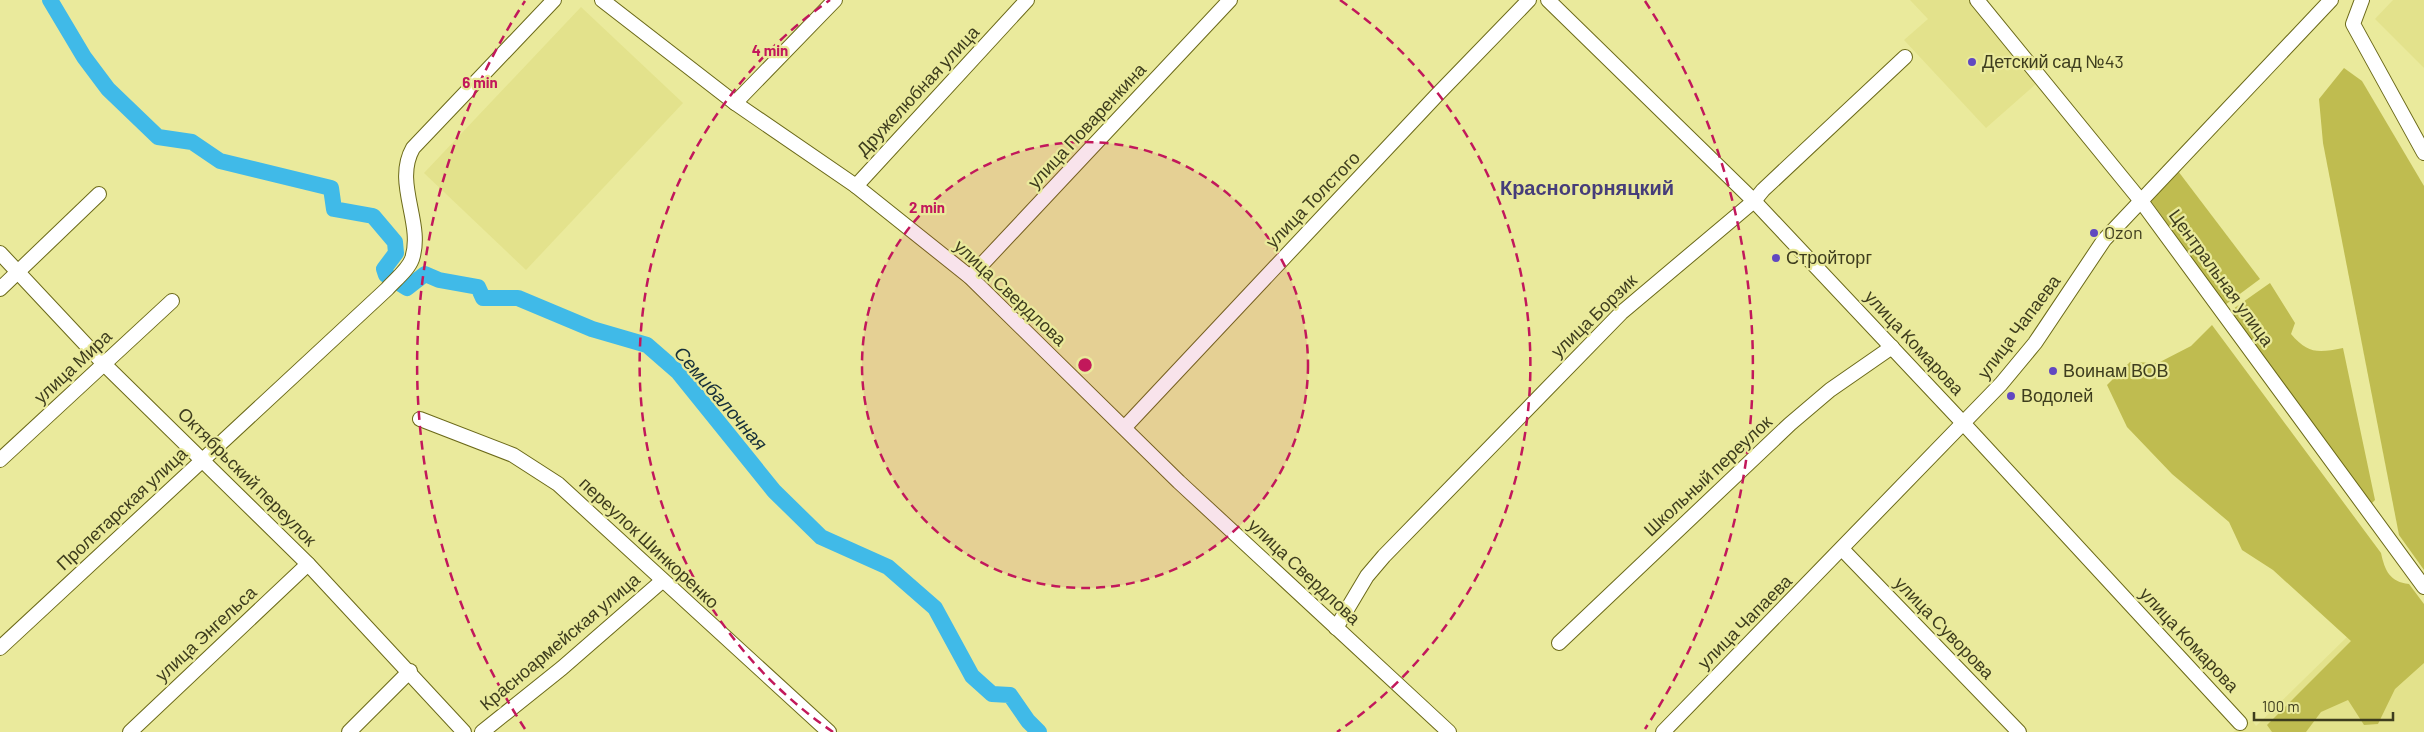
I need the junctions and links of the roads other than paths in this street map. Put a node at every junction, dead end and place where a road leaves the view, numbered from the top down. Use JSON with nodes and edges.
{"nodes":[{"id":1,"x":554,"y":0,"type":"edge"},
{"id":2,"x":602,"y":0,"type":"edge"},
{"id":3,"x":835,"y":0,"type":"edge"},
{"id":4,"x":1027,"y":0,"type":"edge"},
{"id":5,"x":1230,"y":0,"type":"edge"},
{"id":6,"x":1529,"y":0,"type":"edge"},
{"id":7,"x":1548,"y":0,"type":"edge"},
{"id":8,"x":1976,"y":0,"type":"edge"},
{"id":9,"x":2330,"y":0,"type":"edge"},
{"id":10,"x":2362,"y":0,"type":"edge"},
{"id":11,"x":1905,"y":57,"type":"dead end"},
{"id":12,"x":735,"y":103,"type":"junction"},
{"id":13,"x":2424,"y":153,"type":"edge"},
{"id":14,"x":856,"y":186,"type":"junction"},
{"id":15,"x":99,"y":194,"type":"dead end"},
{"id":16,"x":1754,"y":201,"type":"junction"},
{"id":17,"x":2141,"y":201,"type":"junction"},
{"id":18,"x":0,"y":253,"type":"edge"},
{"id":19,"x":18,"y":272,"type":"junction"},
{"id":20,"x":970,"y":277,"type":"junction"},
{"id":21,"x":0,"y":289,"type":"edge"},
{"id":22,"x":172,"y":301,"type":"dead end"},
{"id":23,"x":1892,"y":347,"type":"junction"},
{"id":24,"x":104,"y":364,"type":"junction"},
{"id":25,"x":420,"y":419,"type":"dead end"},
{"id":26,"x":1964,"y":424,"type":"junction"},
{"id":27,"x":1126,"y":427,"type":"junction"},
{"id":28,"x":203,"y":459,"type":"junction"},
{"id":29,"x":0,"y":460,"type":"edge"},
{"id":30,"x":1842,"y":549,"type":"junction"},
{"id":31,"x":308,"y":564,"type":"junction"},
{"id":32,"x":662,"y":581,"type":"junction"},
{"id":33,"x":2424,"y":587,"type":"edge"},
{"id":34,"x":1336,"y":628,"type":"junction"},
{"id":35,"x":1559,"y":643,"type":"dead end"},
{"id":36,"x":0,"y":648,"type":"edge"},
{"id":37,"x":410,"y":671,"type":"junction"},
{"id":38,"x":2240,"y":723,"type":"dead end"},
{"id":39,"x":130,"y":732,"type":"edge"},
{"id":40,"x":349,"y":732,"type":"edge"},
{"id":41,"x":464,"y":732,"type":"edge"},
{"id":42,"x":482,"y":732,"type":"edge"},
{"id":43,"x":828,"y":732,"type":"edge"},
{"id":44,"x":1449,"y":732,"type":"edge"},
{"id":45,"x":1663,"y":732,"type":"edge"},
{"id":46,"x":2019,"y":732,"type":"edge"}],
"edges":[{"from":1,"to":28,"type":"street","name":"Пролетарская улица"},
{"from":2,"to":12,"type":"street","name":"улица Свердлова"},
{"from":3,"to":12,"type":"street"},
{"from":4,"to":14,"type":"street","name":"Дружелюбная улица"},
{"from":5,"to":20,"type":"street","name":"улица Поваренкина"},
{"from":6,"to":27,"type":"street","name":"улица Толстого"},
{"from":7,"to":16,"type":"street","name":"улица Комарова"},
{"from":8,"to":17,"type":"street","name":"Центральная улица"},
{"from":9,"to":17,"type":"street","name":"улица Чапаева"},
{"from":10,"to":13,"type":"street"},
{"from":11,"to":16,"type":"street","name":"улица Борзик"},
{"from":12,"to":14,"type":"street","name":"улица Свердлова"},
{"from":14,"to":20,"type":"street","name":"улица Свердлова"},
{"from":15,"to":19,"type":"street"},
{"from":16,"to":23,"type":"street","name":"улица Комарова"},
{"from":16,"to":34,"type":"street","name":"улица Борзик"},
{"from":17,"to":26,"type":"street","name":"улица Чапаева"},
{"from":17,"to":33,"type":"street","name":"Центральная улица"},
{"from":18,"to":19,"type":"street","name":"Октябрьский переулок"},
{"from":19,"to":21,"type":"street"},
{"from":19,"to":24,"type":"street","name":"Октябрьский переулок"},
{"from":20,"to":27,"type":"street","name":"улица Свердлова"},
{"from":22,"to":24,"type":"street","name":"улица Мира"},
{"from":23,"to":26,"type":"street","name":"улица Комарова"},
{"from":23,"to":35,"type":"street","name":"Школьный переулок"},
{"from":24,"to":28,"type":"street","name":"Октябрьский переулок"},
{"from":24,"to":29,"type":"street","name":"улица Мира"},
{"from":25,"to":32,"type":"street","name":"переулок Шинкоренко"},
{"from":26,"to":30,"type":"street","name":"улица Чапаева"},
{"from":26,"to":38,"type":"street","name":"улица Комарова"},
{"from":27,"to":34,"type":"street","name":"улица Свердлова"},
{"from":28,"to":31,"type":"street","name":"Октябрьский переулок"},
{"from":28,"to":36,"type":"street","name":"Пролетарская улица"},
{"from":30,"to":45,"type":"street","name":"улица Чапаева"},
{"from":30,"to":46,"type":"street","name":"улица Суворова"},
{"from":31,"to":37,"type":"street","name":"Октябрьский переулок"},
{"from":31,"to":39,"type":"street","name":"улица Энгельса"},
{"from":32,"to":42,"type":"street","name":"Красноармейская улица"},
{"from":32,"to":43,"type":"street","name":"переулок Шинкоренко"},
{"from":34,"to":44,"type":"street","name":"улица Свердлова"},
{"from":37,"to":40,"type":"street"},
{"from":37,"to":41,"type":"street","name":"Октябрьский переулок"}]}
